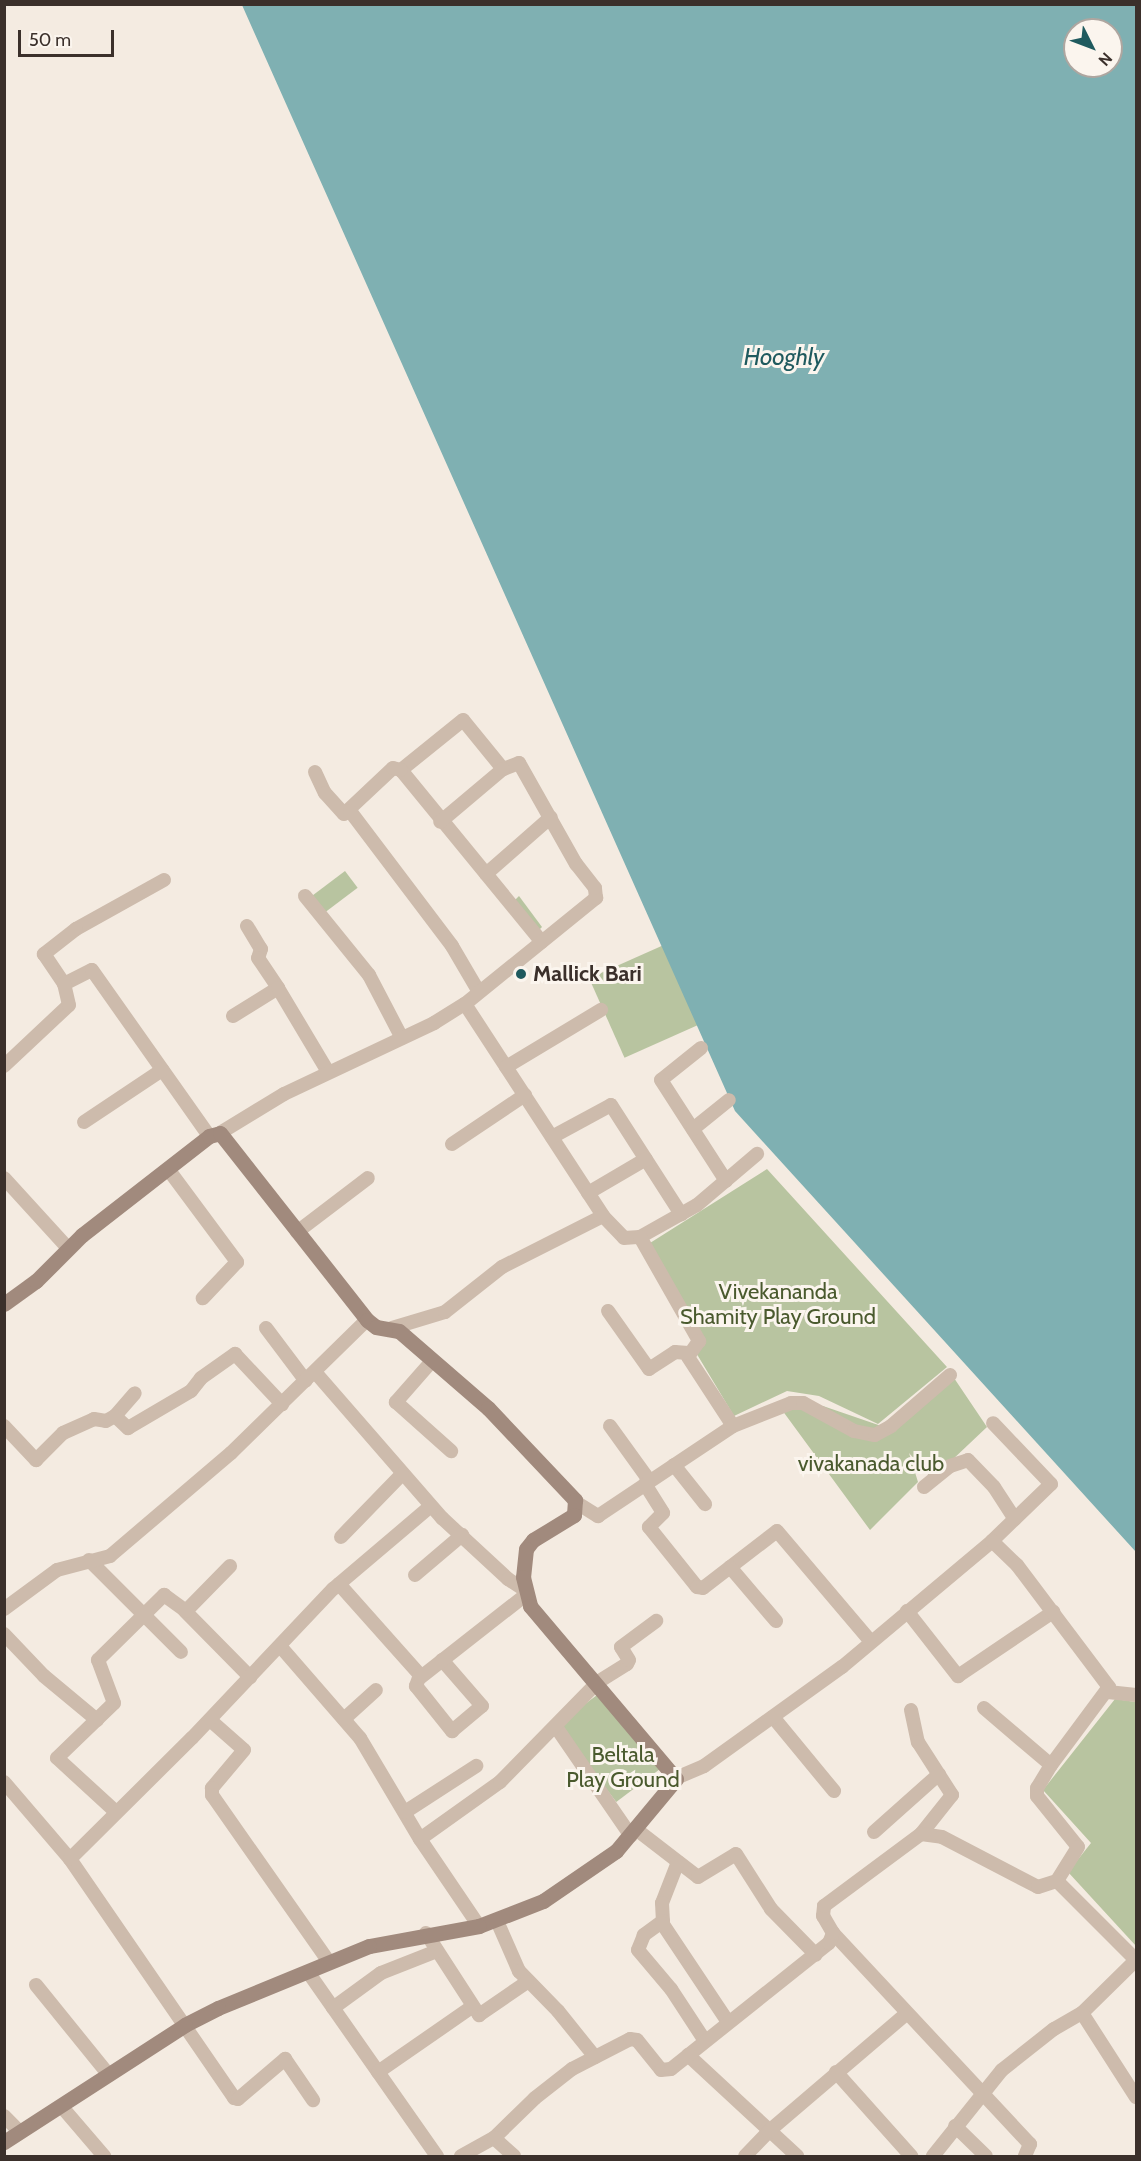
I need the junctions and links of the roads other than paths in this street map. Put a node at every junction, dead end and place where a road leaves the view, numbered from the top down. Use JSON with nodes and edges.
{"nodes":[{"id":1,"x":503,"y":769,"type":"junction"},
{"id":2,"x":401,"y":770,"type":"junction"},
{"id":3,"x":315,"y":772,"type":"dead end"},
{"id":4,"x":350,"y":811,"type":"junction"},
{"id":5,"x":551,"y":817,"type":"junction"},
{"id":6,"x":440,"y":822,"type":"junction"},
{"id":7,"x":486,"y":874,"type":"junction"},
{"id":8,"x":164,"y":880,"type":"dead end"},
{"id":9,"x":305,"y":896,"type":"dead end"},
{"id":10,"x":247,"y":926,"type":"dead end"},
{"id":11,"x":542,"y":942,"type":"junction"},
{"id":12,"x":64,"y":984,"type":"junction"},
{"id":13,"x":278,"y":988,"type":"junction"},
{"id":14,"x":479,"y":992,"type":"junction"},
{"id":15,"x":465,"y":1004,"type":"junction"},
{"id":16,"x":601,"y":1010,"type":"dead end"},
{"id":17,"x":233,"y":1016,"type":"dead end"},
{"id":18,"x":402,"y":1038,"type":"junction"},
{"id":19,"x":701,"y":1048,"type":"dead end"},
{"id":20,"x":4,"y":1066,"type":"edge"},
{"id":21,"x":506,"y":1067,"type":"junction"},
{"id":22,"x":162,"y":1070,"type":"junction"},
{"id":23,"x":328,"y":1072,"type":"junction"},
{"id":24,"x":525,"y":1095,"type":"junction"},
{"id":25,"x":729,"y":1101,"type":"dead end"},
{"id":26,"x":84,"y":1122,"type":"dead end"},
{"id":27,"x":693,"y":1129,"type":"junction"},
{"id":28,"x":215,"y":1135,"type":"junction"},
{"id":29,"x":552,"y":1137,"type":"junction"},
{"id":30,"x":453,"y":1144,"type":"dead end"},
{"id":31,"x":757,"y":1154,"type":"dead end"},
{"id":32,"x":646,"y":1159,"type":"junction"},
{"id":33,"x":168,"y":1169,"type":"junction"},
{"id":34,"x":4,"y":1178,"type":"edge"},
{"id":35,"x":368,"y":1179,"type":"dead end"},
{"id":36,"x":726,"y":1181,"type":"junction"},
{"id":37,"x":588,"y":1193,"type":"junction"},
{"id":38,"x":681,"y":1214,"type":"junction"},
{"id":39,"x":603,"y":1216,"type":"junction"},
{"id":40,"x":297,"y":1232,"type":"junction"},
{"id":41,"x":640,"y":1238,"type":"junction"},
{"id":42,"x":67,"y":1247,"type":"junction"},
{"id":43,"x":203,"y":1298,"type":"dead end"},
{"id":44,"x":4,"y":1304,"type":"edge"},
{"id":45,"x":608,"y":1311,"type":"dead end"},
{"id":46,"x":366,"y":1320,"type":"junction"},
{"id":47,"x":266,"y":1328,"type":"dead end"},
{"id":48,"x":392,"y":1328,"type":"junction"},
{"id":49,"x":688,"y":1353,"type":"junction"},
{"id":50,"x":432,"y":1361,"type":"junction"},
{"id":51,"x":950,"y":1375,"type":"dead end"},
{"id":52,"x":310,"y":1377,"type":"junction"},
{"id":53,"x":135,"y":1393,"type":"dead end"},
{"id":54,"x":282,"y":1404,"type":"junction"},
{"id":55,"x":115,"y":1416,"type":"junction"},
{"id":56,"x":993,"y":1423,"type":"dead end"},
{"id":57,"x":4,"y":1426,"type":"edge"},
{"id":58,"x":610,"y":1426,"type":"dead end"},
{"id":59,"x":733,"y":1426,"type":"junction"},
{"id":60,"x":451,"y":1451,"type":"dead end"},
{"id":61,"x":674,"y":1465,"type":"junction"},
{"id":62,"x":402,"y":1474,"type":"junction"},
{"id":63,"x":647,"y":1482,"type":"junction"},
{"id":64,"x":924,"y":1487,"type":"dead end"},
{"id":65,"x":577,"y":1503,"type":"junction"},
{"id":66,"x":705,"y":1504,"type":"dead end"},
{"id":67,"x":431,"y":1506,"type":"junction"},
{"id":68,"x":1015,"y":1519,"type":"junction"},
{"id":69,"x":462,"y":1535,"type":"junction"},
{"id":70,"x":341,"y":1537,"type":"dead end"},
{"id":71,"x":992,"y":1540,"type":"junction"},
{"id":72,"x":89,"y":1560,"type":"junction"},
{"id":73,"x":230,"y":1566,"type":"dead end"},
{"id":74,"x":730,"y":1567,"type":"junction"},
{"id":75,"x":415,"y":1575,"type":"dead end"},
{"id":76,"x":339,"y":1584,"type":"junction"},
{"id":77,"x":526,"y":1592,"type":"junction"},
{"id":78,"x":4,"y":1609,"type":"edge"},
{"id":79,"x":185,"y":1611,"type":"junction"},
{"id":80,"x":907,"y":1611,"type":"junction"},
{"id":81,"x":1053,"y":1612,"type":"junction"},
{"id":82,"x":144,"y":1615,"type":"junction"},
{"id":83,"x":656,"y":1621,"type":"dead end"},
{"id":84,"x":776,"y":1622,"type":"dead end"},
{"id":85,"x":4,"y":1634,"type":"edge"},
{"id":86,"x":872,"y":1642,"type":"junction"},
{"id":87,"x":280,"y":1646,"type":"junction"},
{"id":88,"x":181,"y":1652,"type":"dead end"},
{"id":89,"x":442,"y":1660,"type":"junction"},
{"id":90,"x":250,"y":1677,"type":"junction"},
{"id":91,"x":421,"y":1677,"type":"junction"},
{"id":92,"x":598,"y":1682,"type":"junction"},
{"id":93,"x":376,"y":1690,"type":"dead end"},
{"id":94,"x":1108,"y":1692,"type":"junction"},
{"id":95,"x":1137,"y":1695,"type":"edge"},
{"id":96,"x":984,"y":1708,"type":"dead end"},
{"id":97,"x":910,"y":1710,"type":"dead end"},
{"id":98,"x":773,"y":1717,"type":"junction"},
{"id":99,"x":210,"y":1719,"type":"junction"},
{"id":100,"x":344,"y":1719,"type":"junction"},
{"id":101,"x":97,"y":1720,"type":"junction"},
{"id":102,"x":556,"y":1727,"type":"junction"},
{"id":103,"x":1051,"y":1765,"type":"junction"},
{"id":104,"x":476,"y":1766,"type":"dead end"},
{"id":105,"x":939,"y":1773,"type":"junction"},
{"id":106,"x":676,"y":1778,"type":"junction"},
{"id":107,"x":4,"y":1782,"type":"edge"},
{"id":108,"x":834,"y":1791,"type":"dead end"},
{"id":109,"x":116,"y":1812,"type":"junction"},
{"id":110,"x":405,"y":1812,"type":"junction"},
{"id":111,"x":874,"y":1832,"type":"dead end"},
{"id":112,"x":634,"y":1833,"type":"junction"},
{"id":113,"x":921,"y":1834,"type":"junction"},
{"id":114,"x":420,"y":1839,"type":"junction"},
{"id":115,"x":70,"y":1859,"type":"junction"},
{"id":116,"x":678,"y":1862,"type":"junction"},
{"id":117,"x":1057,"y":1881,"type":"junction"},
{"id":118,"x":497,"y":1921,"type":"junction"},
{"id":119,"x":662,"y":1923,"type":"junction"},
{"id":120,"x":479,"y":1926,"type":"junction"},
{"id":121,"x":426,"y":1933,"type":"junction"},
{"id":122,"x":833,"y":1933,"type":"junction"},
{"id":123,"x":437,"y":1951,"type":"junction"},
{"id":124,"x":816,"y":1955,"type":"junction"},
{"id":125,"x":1137,"y":1960,"type":"edge"},
{"id":126,"x":329,"y":1962,"type":"junction"},
{"id":127,"x":308,"y":1972,"type":"junction"},
{"id":128,"x":527,"y":1982,"type":"junction"},
{"id":129,"x":36,"y":1985,"type":"dead end"},
{"id":130,"x":472,"y":2007,"type":"junction"},
{"id":131,"x":333,"y":2008,"type":"junction"},
{"id":132,"x":1082,"y":2013,"type":"junction"},
{"id":133,"x":906,"y":2014,"type":"junction"},
{"id":134,"x":728,"y":2022,"type":"junction"},
{"id":135,"x":185,"y":2025,"type":"junction"},
{"id":136,"x":705,"y":2041,"type":"junction"},
{"id":137,"x":688,"y":2055,"type":"junction"},
{"id":138,"x":595,"y":2057,"type":"junction"},
{"id":139,"x":378,"y":2072,"type":"junction"},
{"id":140,"x":836,"y":2072,"type":"junction"},
{"id":141,"x":109,"y":2075,"type":"junction"},
{"id":142,"x":982,"y":2092,"type":"junction"},
{"id":143,"x":1137,"y":2097,"type":"edge"},
{"id":144,"x":313,"y":2100,"type":"dead end"},
{"id":145,"x":62,"y":2107,"type":"junction"},
{"id":146,"x":4,"y":2116,"type":"edge"},
{"id":147,"x":955,"y":2126,"type":"junction"},
{"id":148,"x":19,"y":2131,"type":"junction"},
{"id":149,"x":770,"y":2131,"type":"junction"},
{"id":150,"x":494,"y":2138,"type":"junction"},
{"id":151,"x":4,"y":2142,"type":"edge"},
{"id":152,"x":104,"y":2157,"type":"edge"},
{"id":153,"x":437,"y":2157,"type":"edge"},
{"id":154,"x":461,"y":2157,"type":"edge"},
{"id":155,"x":514,"y":2157,"type":"edge"},
{"id":156,"x":745,"y":2157,"type":"edge"},
{"id":157,"x":797,"y":2157,"type":"edge"},
{"id":158,"x":911,"y":2157,"type":"edge"},
{"id":159,"x":933,"y":2157,"type":"edge"},
{"id":160,"x":986,"y":2157,"type":"edge"},
{"id":161,"x":1025,"y":2157,"type":"edge"}],
"edges":[{"from":1,"to":2,"type":"street"},
{"from":1,"to":5,"type":"street"},
{"from":1,"to":6,"type":"street"},
{"from":2,"to":4,"type":"street"},
{"from":2,"to":6,"type":"street"},
{"from":3,"to":4,"type":"street"},
{"from":4,"to":14,"type":"street"},
{"from":5,"to":7,"type":"street"},
{"from":5,"to":11,"type":"street"},
{"from":6,"to":7,"type":"street"},
{"from":7,"to":11,"type":"street"},
{"from":8,"to":12,"type":"street"},
{"from":9,"to":18,"type":"street"},
{"from":10,"to":13,"type":"street"},
{"from":11,"to":14,"type":"street"},
{"from":12,"to":20,"type":"street"},
{"from":12,"to":22,"type":"street"},
{"from":13,"to":17,"type":"street"},
{"from":13,"to":23,"type":"street"},
{"from":14,"to":15,"type":"street"},
{"from":15,"to":18,"type":"street"},
{"from":15,"to":21,"type":"street"},
{"from":16,"to":21,"type":"street"},
{"from":18,"to":23,"type":"street"},
{"from":19,"to":27,"type":"street"},
{"from":21,"to":24,"type":"street"},
{"from":22,"to":26,"type":"street"},
{"from":22,"to":28,"type":"street"},
{"from":23,"to":28,"type":"street"},
{"from":24,"to":29,"type":"street"},
{"from":24,"to":30,"type":"street"},
{"from":25,"to":27,"type":"street"},
{"from":27,"to":36,"type":"street"},
{"from":28,"to":33,"type":"street"},
{"from":28,"to":40,"type":"street"},
{"from":29,"to":32,"type":"street"},
{"from":29,"to":37,"type":"street"},
{"from":31,"to":36,"type":"street"},
{"from":32,"to":37,"type":"street"},
{"from":32,"to":38,"type":"street"},
{"from":33,"to":42,"type":"street"},
{"from":33,"to":43,"type":"street"},
{"from":34,"to":42,"type":"street"},
{"from":35,"to":40,"type":"street"},
{"from":36,"to":38,"type":"street"},
{"from":37,"to":39,"type":"street"},
{"from":38,"to":41,"type":"street"},
{"from":39,"to":41,"type":"street"},
{"from":39,"to":48,"type":"street"},
{"from":40,"to":46,"type":"street"},
{"from":41,"to":49,"type":"street"},
{"from":42,"to":44,"type":"street"},
{"from":45,"to":49,"type":"street"},
{"from":46,"to":48,"type":"street"},
{"from":46,"to":52,"type":"street"},
{"from":47,"to":52,"type":"street"},
{"from":48,"to":50,"type":"street"},
{"from":49,"to":59,"type":"street"},
{"from":50,"to":60,"type":"street"},
{"from":50,"to":65,"type":"street"},
{"from":51,"to":59,"type":"street"},
{"from":52,"to":54,"type":"street"},
{"from":52,"to":62,"type":"street"},
{"from":53,"to":55,"type":"street"},
{"from":54,"to":55,"type":"street"},
{"from":54,"to":72,"type":"street"},
{"from":55,"to":57,"type":"street"},
{"from":56,"to":68,"type":"street"},
{"from":58,"to":63,"type":"street"},
{"from":59,"to":61,"type":"street"},
{"from":61,"to":63,"type":"street"},
{"from":61,"to":66,"type":"street"},
{"from":62,"to":67,"type":"street"},
{"from":62,"to":70,"type":"street"},
{"from":63,"to":65,"type":"street"},
{"from":63,"to":74,"type":"street"},
{"from":64,"to":68,"type":"street"},
{"from":65,"to":77,"type":"street"},
{"from":67,"to":69,"type":"street"},
{"from":67,"to":76,"type":"street"},
{"from":68,"to":71,"type":"street"},
{"from":69,"to":75,"type":"street"},
{"from":69,"to":77,"type":"street"},
{"from":71,"to":80,"type":"street"},
{"from":71,"to":81,"type":"street"},
{"from":72,"to":78,"type":"street"},
{"from":72,"to":82,"type":"street"},
{"from":73,"to":79,"type":"street"},
{"from":74,"to":84,"type":"street"},
{"from":74,"to":86,"type":"street"},
{"from":76,"to":87,"type":"street"},
{"from":76,"to":91,"type":"street"},
{"from":77,"to":89,"type":"street"},
{"from":77,"to":92,"type":"street"},
{"from":79,"to":82,"type":"street"},
{"from":79,"to":90,"type":"street"},
{"from":80,"to":81,"type":"street"},
{"from":80,"to":86,"type":"street"},
{"from":81,"to":94,"type":"street"},
{"from":82,"to":88,"type":"street"},
{"from":82,"to":101,"type":"street"},
{"from":83,"to":92,"type":"street"},
{"from":85,"to":101,"type":"street"},
{"from":86,"to":98,"type":"street"},
{"from":87,"to":90,"type":"street"},
{"from":87,"to":100,"type":"street"},
{"from":89,"to":91,"type":"street"},
{"from":89,"to":91,"type":"street"},
{"from":90,"to":99,"type":"street"},
{"from":92,"to":102,"type":"street"},
{"from":92,"to":106,"type":"street"},
{"from":93,"to":100,"type":"street"},
{"from":94,"to":95,"type":"street"},
{"from":94,"to":103,"type":"street"},
{"from":96,"to":103,"type":"street"},
{"from":97,"to":105,"type":"street"},
{"from":98,"to":106,"type":"street"},
{"from":98,"to":108,"type":"street"},
{"from":99,"to":109,"type":"street"},
{"from":99,"to":126,"type":"street"},
{"from":100,"to":110,"type":"street"},
{"from":101,"to":109,"type":"street"},
{"from":102,"to":112,"type":"street"},
{"from":102,"to":114,"type":"street"},
{"from":103,"to":117,"type":"street"},
{"from":104,"to":110,"type":"street"},
{"from":105,"to":111,"type":"street"},
{"from":105,"to":113,"type":"street"},
{"from":106,"to":112,"type":"street"},
{"from":107,"to":115,"type":"street"},
{"from":109,"to":115,"type":"street"},
{"from":110,"to":114,"type":"street"},
{"from":112,"to":116,"type":"street"},
{"from":112,"to":118,"type":"street"},
{"from":113,"to":117,"type":"street"},
{"from":113,"to":122,"type":"street"},
{"from":114,"to":120,"type":"street"},
{"from":115,"to":135,"type":"street"},
{"from":116,"to":119,"type":"street"},
{"from":116,"to":124,"type":"street"},
{"from":117,"to":125,"type":"street"},
{"from":118,"to":120,"type":"street"},
{"from":118,"to":128,"type":"street"},
{"from":119,"to":134,"type":"street"},
{"from":119,"to":136,"type":"street"},
{"from":120,"to":121,"type":"street"},
{"from":121,"to":123,"type":"street"},
{"from":121,"to":126,"type":"street"},
{"from":122,"to":124,"type":"street"},
{"from":122,"to":133,"type":"street"},
{"from":123,"to":130,"type":"street"},
{"from":123,"to":131,"type":"street"},
{"from":124,"to":134,"type":"street"},
{"from":125,"to":132,"type":"street"},
{"from":126,"to":127,"type":"street"},
{"from":127,"to":131,"type":"street"},
{"from":127,"to":135,"type":"street"},
{"from":128,"to":130,"type":"street"},
{"from":128,"to":138,"type":"street"},
{"from":129,"to":141,"type":"street"},
{"from":130,"to":139,"type":"street"},
{"from":131,"to":139,"type":"street"},
{"from":132,"to":142,"type":"street"},
{"from":132,"to":143,"type":"street"},
{"from":133,"to":140,"type":"street"},
{"from":133,"to":142,"type":"street"},
{"from":134,"to":136,"type":"street"},
{"from":135,"to":141,"type":"street"},
{"from":135,"to":144,"type":"street"},
{"from":136,"to":137,"type":"street"},
{"from":137,"to":138,"type":"street"},
{"from":137,"to":149,"type":"street"},
{"from":138,"to":150,"type":"street"},
{"from":139,"to":153,"type":"street"},
{"from":140,"to":149,"type":"street"},
{"from":140,"to":158,"type":"street"},
{"from":141,"to":145,"type":"street"},
{"from":142,"to":147,"type":"street"},
{"from":142,"to":161,"type":"street"},
{"from":145,"to":148,"type":"street"},
{"from":145,"to":152,"type":"street"},
{"from":146,"to":148,"type":"street"},
{"from":147,"to":159,"type":"street"},
{"from":147,"to":160,"type":"street"},
{"from":148,"to":151,"type":"street"},
{"from":149,"to":156,"type":"street"},
{"from":149,"to":157,"type":"street"},
{"from":150,"to":154,"type":"street"},
{"from":150,"to":155,"type":"street"}]}
